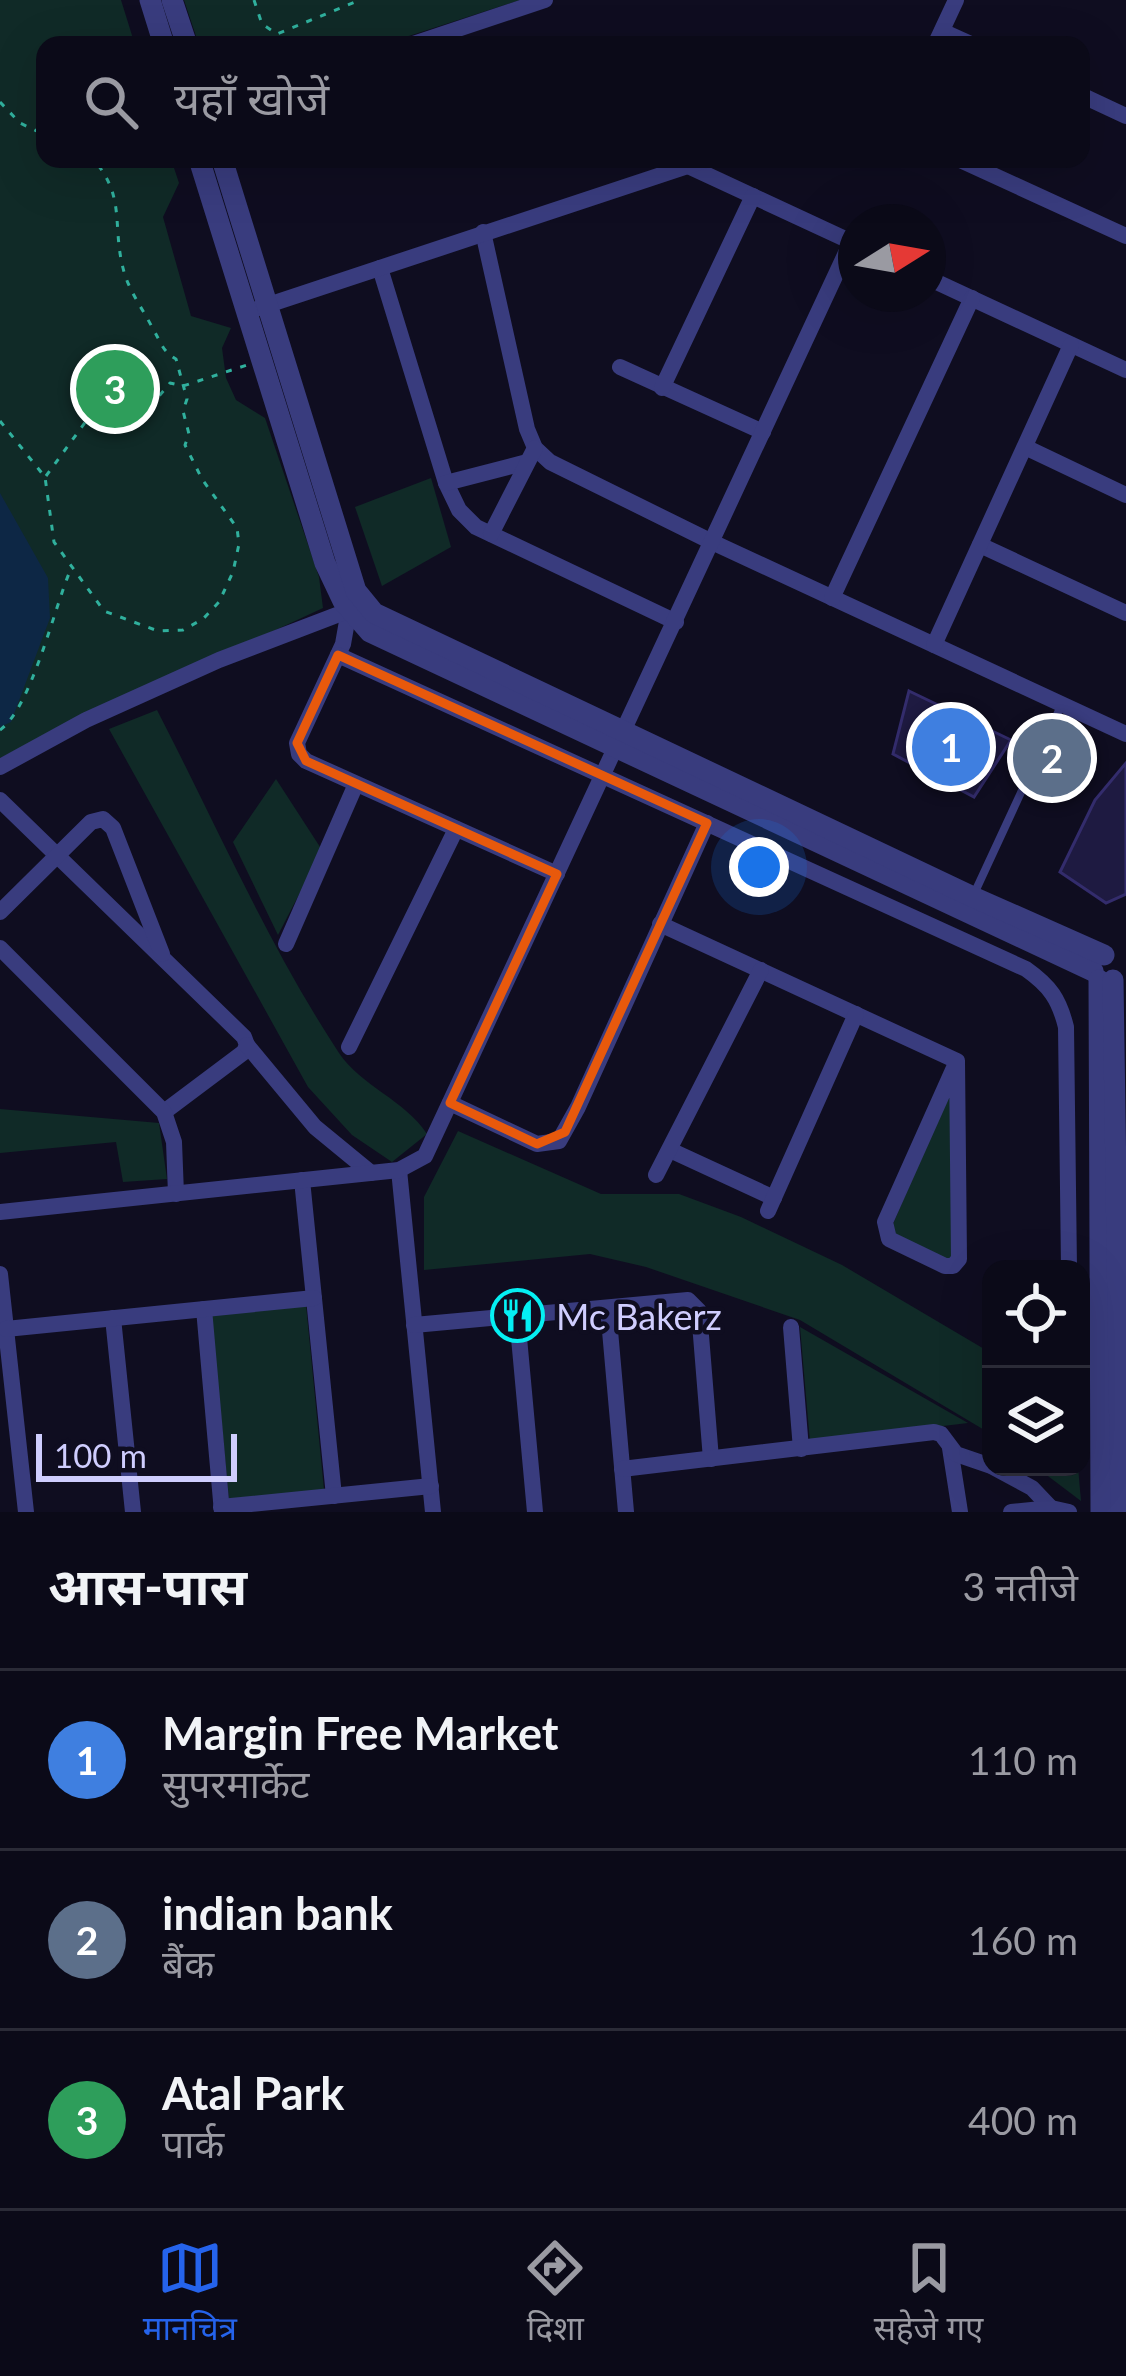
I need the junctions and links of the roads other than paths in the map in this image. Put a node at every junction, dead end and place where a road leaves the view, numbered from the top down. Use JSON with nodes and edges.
{"nodes":[{"id":1,"x":150,"y":0,"type":"edge"},
{"id":2,"x":172,"y":0,"type":"edge"},
{"id":3,"x":545,"y":0,"type":"edge"},
{"id":4,"x":956,"y":0,"type":"edge"},
{"id":5,"x":161,"y":36,"type":"edge"},
{"id":6,"x":184,"y":36,"type":"edge"},
{"id":7,"x":437,"y":36,"type":"edge"},
{"id":8,"x":940,"y":36,"type":"edge"},
{"id":9,"x":1090,"y":99,"type":"edge"},
{"id":10,"x":1126,"y":116,"type":"edge"},
{"id":11,"x":202,"y":168,"type":"edge"},
{"id":12,"x":224,"y":168,"type":"edge"},
{"id":13,"x":682,"y":168,"type":"edge"},
{"id":14,"x":692,"y":168,"type":"edge"},
{"id":15,"x":978,"y":168,"type":"edge"},
{"id":16,"x":753,"y":196,"type":"junction"},
{"id":17,"x":483,"y":232,"type":"junction"},
{"id":18,"x":838,"y":236,"type":"edge"},
{"id":19,"x":1126,"y":236,"type":"edge"},
{"id":20,"x":380,"y":268,"type":"junction"},
{"id":21,"x":838,"y":274,"type":"edge"},
{"id":22,"x":946,"y":286,"type":"edge"},
{"id":23,"x":972,"y":298,"type":"junction"},
{"id":24,"x":257,"y":309,"type":"junction"},
{"id":25,"x":1071,"y":345,"type":"junction"},
{"id":26,"x":620,"y":367,"type":"dead end"},
{"id":27,"x":1126,"y":370,"type":"edge"},
{"id":28,"x":662,"y":388,"type":"junction"},
{"id":29,"x":763,"y":432,"type":"junction"},
{"id":30,"x":1024,"y":447,"type":"junction"},
{"id":31,"x":531,"y":455,"type":"junction"},
{"id":32,"x":446,"y":483,"type":"junction"},
{"id":33,"x":1126,"y":495,"type":"edge"},
{"id":34,"x":491,"y":534,"type":"junction"},
{"id":35,"x":712,"y":542,"type":"junction"},
{"id":36,"x":980,"y":545,"type":"junction"},
{"id":37,"x":832,"y":598,"type":"junction"},
{"id":38,"x":357,"y":606,"type":"junction"},
{"id":39,"x":1126,"y":613,"type":"edge"},
{"id":40,"x":676,"y":622,"type":"junction"},
{"id":41,"x":934,"y":645,"type":"junction"},
{"id":42,"x":338,"y":655,"type":"junction"},
{"id":43,"x":1062,"y":705,"type":"junction"},
{"id":44,"x":1126,"y":734,"type":"edge"},
{"id":45,"x":619,"y":741,"type":"junction"},
{"id":46,"x":0,"y":767,"type":"edge"},
{"id":47,"x":603,"y":775,"type":"junction"},
{"id":48,"x":356,"y":784,"type":"junction"},
{"id":49,"x":0,"y":800,"type":"edge"},
{"id":50,"x":706,"y":823,"type":"junction"},
{"id":51,"x":456,"y":829,"type":"junction"},
{"id":52,"x":58,"y":856,"type":"junction"},
{"id":53,"x":557,"y":874,"type":"junction"},
{"id":54,"x":969,"y":904,"type":"junction"},
{"id":55,"x":0,"y":913,"type":"edge"},
{"id":56,"x":661,"y":924,"type":"junction"},
{"id":57,"x":286,"y":944,"type":"dead end"},
{"id":58,"x":0,"y":948,"type":"edge"},
{"id":59,"x":165,"y":960,"type":"junction"},
{"id":60,"x":1109,"y":966,"type":"edge"},
{"id":61,"x":761,"y":970,"type":"junction"},
{"id":62,"x":856,"y":1014,"type":"junction"},
{"id":63,"x":247,"y":1046,"type":"junction"},
{"id":64,"x":349,"y":1047,"type":"dead end"},
{"id":65,"x":957,"y":1061,"type":"junction"},
{"id":66,"x":450,"y":1103,"type":"junction"},
{"id":67,"x":164,"y":1112,"type":"junction"},
{"id":68,"x":670,"y":1150,"type":"junction"},
{"id":69,"x":399,"y":1170,"type":"junction"},
{"id":70,"x":371,"y":1173,"type":"junction"},
{"id":71,"x":656,"y":1175,"type":"dead end"},
{"id":72,"x":302,"y":1180,"type":"junction"},
{"id":73,"x":176,"y":1194,"type":"junction"},
{"id":74,"x":0,"y":1212,"type":"edge"},
{"id":75,"x":1069,"y":1260,"type":"edge"},
{"id":76,"x":0,"y":1274,"type":"edge"},
{"id":77,"x":314,"y":1298,"type":"junction"},
{"id":78,"x":608,"y":1308,"type":"junction"},
{"id":79,"x":204,"y":1310,"type":"junction"},
{"id":80,"x":517,"y":1316,"type":"junction"},
{"id":81,"x":113,"y":1318,"type":"junction"},
{"id":82,"x":414,"y":1325,"type":"junction"},
{"id":83,"x":791,"y":1327,"type":"dead end"},
{"id":84,"x":1115,"y":1327,"type":"edge"},
{"id":85,"x":6,"y":1329,"type":"junction"},
{"id":86,"x":1116,"y":1444,"type":"edge"},
{"id":87,"x":950,"y":1448,"type":"junction"},
{"id":88,"x":801,"y":1449,"type":"junction"},
{"id":89,"x":712,"y":1459,"type":"junction"},
{"id":90,"x":982,"y":1462,"type":"edge"},
{"id":91,"x":622,"y":1469,"type":"junction"},
{"id":92,"x":1009,"y":1476,"type":"edge"},
{"id":93,"x":430,"y":1486,"type":"junction"},
{"id":94,"x":334,"y":1496,"type":"junction"},
{"id":95,"x":222,"y":1509,"type":"edge"},
{"id":96,"x":1060,"y":1510,"type":"edge"},
{"id":97,"x":26,"y":1512,"type":"edge"},
{"id":98,"x":133,"y":1512,"type":"edge"},
{"id":99,"x":433,"y":1512,"type":"edge"},
{"id":100,"x":535,"y":1512,"type":"edge"},
{"id":101,"x":626,"y":1512,"type":"edge"},
{"id":102,"x":960,"y":1512,"type":"edge"},
{"id":103,"x":1011,"y":1512,"type":"edge"},
{"id":104,"x":1101,"y":1512,"type":"edge"},
{"id":105,"x":1121,"y":1512,"type":"edge"}],
"edges":[{"from":1,"to":5,"type":"street"},
{"from":2,"to":6,"type":"street"},
{"from":3,"to":7,"type":"street"},
{"from":4,"to":8,"type":"street"},
{"from":9,"to":10,"type":"street"},
{"from":11,"to":24,"type":"street"},
{"from":12,"to":24,"type":"street"},
{"from":13,"to":17,"type":"street"},
{"from":14,"to":16,"type":"street"},
{"from":15,"to":19,"type":"street"},
{"from":16,"to":18,"type":"street"},
{"from":16,"to":28,"type":"street"},
{"from":17,"to":20,"type":"street"},
{"from":17,"to":31,"type":"street"},
{"from":20,"to":24,"type":"street"},
{"from":20,"to":32,"type":"street"},
{"from":21,"to":29,"type":"street"},
{"from":22,"to":23,"type":"street"},
{"from":23,"to":25,"type":"street"},
{"from":23,"to":37,"type":"street"},
{"from":24,"to":38,"type":"street"},
{"from":24,"to":38,"type":"street"},
{"from":25,"to":27,"type":"street"},
{"from":25,"to":30,"type":"street"},
{"from":26,"to":28,"type":"street"},
{"from":28,"to":29,"type":"street"},
{"from":29,"to":35,"type":"street"},
{"from":30,"to":33,"type":"street"},
{"from":30,"to":36,"type":"street"},
{"from":31,"to":32,"type":"street"},
{"from":31,"to":34,"type":"street"},
{"from":31,"to":35,"type":"street"},
{"from":32,"to":34,"type":"street"},
{"from":34,"to":40,"type":"street"},
{"from":35,"to":37,"type":"street"},
{"from":35,"to":40,"type":"street"},
{"from":36,"to":39,"type":"street"},
{"from":36,"to":41,"type":"street"},
{"from":37,"to":41,"type":"street"},
{"from":38,"to":42,"type":"street"},
{"from":38,"to":45,"type":"street"},
{"from":38,"to":46,"type":"street"},
{"from":40,"to":45,"type":"street"},
{"from":41,"to":43,"type":"street"},
{"from":42,"to":47,"type":"street"},
{"from":42,"to":48,"type":"street"},
{"from":43,"to":44,"type":"street"},
{"from":43,"to":54,"type":"lane"},
{"from":45,"to":47,"type":"street"},
{"from":45,"to":54,"type":"street"},
{"from":47,"to":50,"type":"street"},
{"from":47,"to":53,"type":"street"},
{"from":48,"to":51,"type":"street"},
{"from":48,"to":57,"type":"street"},
{"from":49,"to":52,"type":"street"},
{"from":50,"to":56,"type":"street"},
{"from":50,"to":75,"type":"street"},
{"from":51,"to":53,"type":"street"},
{"from":51,"to":64,"type":"street"},
{"from":52,"to":55,"type":"street"},
{"from":52,"to":59,"type":"street"},
{"from":52,"to":59,"type":"street"},
{"from":53,"to":66,"type":"street"},
{"from":54,"to":60,"type":"street"},
{"from":56,"to":61,"type":"street"},
{"from":56,"to":66,"type":"street"},
{"from":58,"to":67,"type":"street"},
{"from":59,"to":63,"type":"street"},
{"from":60,"to":84,"type":"street"},
{"from":61,"to":62,"type":"street"},
{"from":61,"to":68,"type":"street"},
{"from":62,"to":65,"type":"street"},
{"from":62,"to":68,"type":"street"},
{"from":63,"to":67,"type":"street"},
{"from":63,"to":70,"type":"street"},
{"from":65,"to":65,"type":"street"},
{"from":66,"to":69,"type":"street"},
{"from":67,"to":73,"type":"street"},
{"from":68,"to":71,"type":"street"},
{"from":69,"to":70,"type":"street"},
{"from":69,"to":82,"type":"street"},
{"from":70,"to":72,"type":"street"},
{"from":72,"to":73,"type":"street"},
{"from":72,"to":77,"type":"street"},
{"from":73,"to":74,"type":"street"},
{"from":76,"to":85,"type":"street"},
{"from":77,"to":79,"type":"street"},
{"from":77,"to":94,"type":"street"},
{"from":78,"to":80,"type":"street"},
{"from":78,"to":89,"type":"street"},
{"from":78,"to":91,"type":"street"},
{"from":79,"to":81,"type":"street"},
{"from":79,"to":95,"type":"street"},
{"from":80,"to":82,"type":"street"},
{"from":80,"to":100,"type":"street"},
{"from":81,"to":85,"type":"street"},
{"from":81,"to":98,"type":"street"},
{"from":82,"to":93,"type":"street"},
{"from":83,"to":88,"type":"street"},
{"from":84,"to":86,"type":"street"},
{"from":85,"to":97,"type":"street"},
{"from":86,"to":104,"type":"street"},
{"from":86,"to":105,"type":"street"},
{"from":87,"to":88,"type":"street"},
{"from":87,"to":90,"type":"street"},
{"from":87,"to":102,"type":"street"},
{"from":88,"to":89,"type":"street"},
{"from":89,"to":91,"type":"street"},
{"from":91,"to":101,"type":"street"},
{"from":92,"to":96,"type":"street"},
{"from":93,"to":94,"type":"street"},
{"from":93,"to":99,"type":"street"},
{"from":94,"to":95,"type":"street"},
{"from":96,"to":103,"type":"street"}]}
